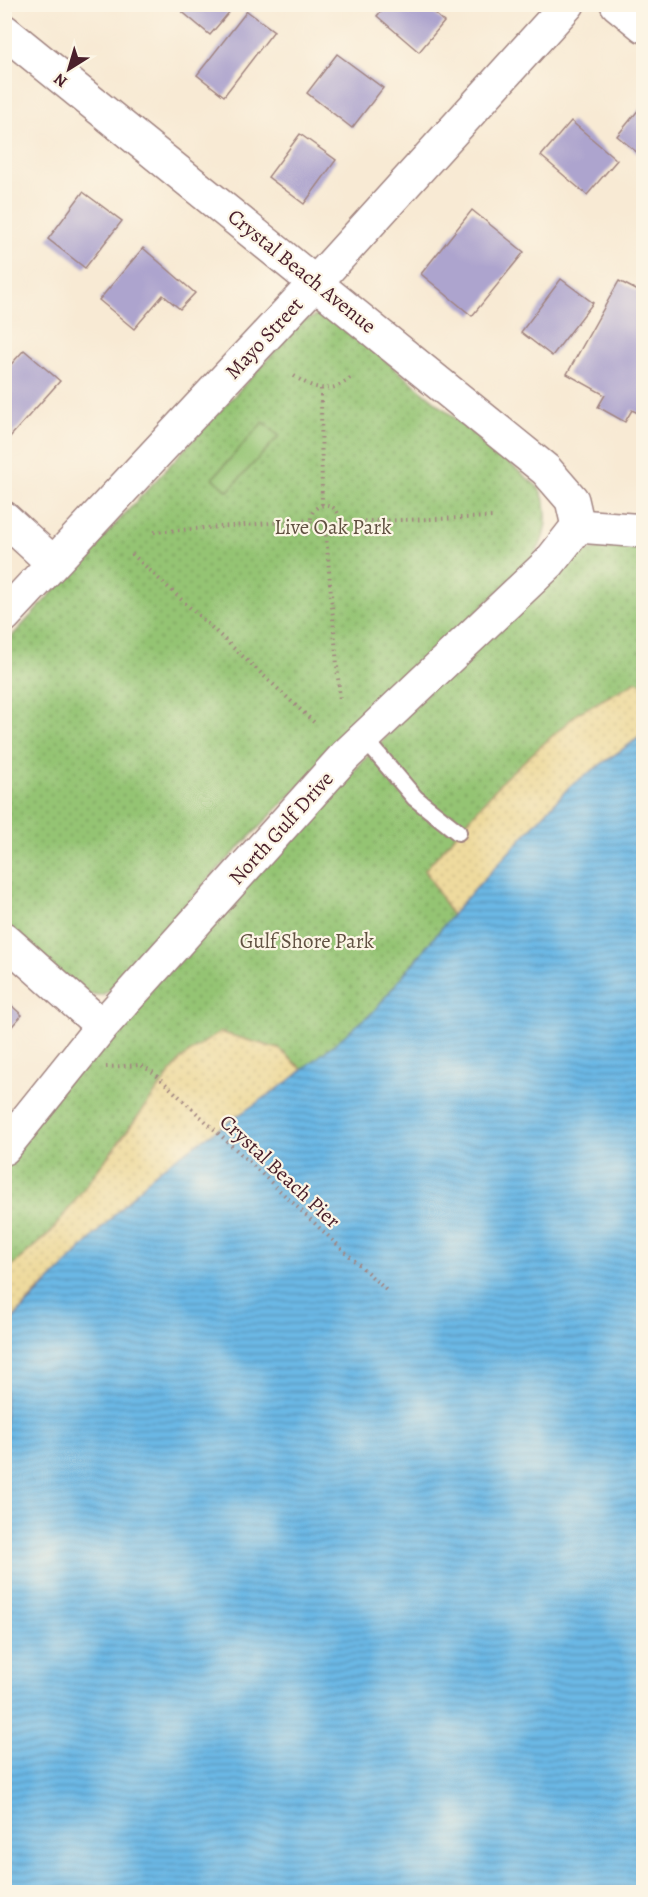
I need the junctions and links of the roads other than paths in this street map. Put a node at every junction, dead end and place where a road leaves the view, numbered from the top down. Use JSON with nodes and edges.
{"nodes":[{"id":1,"x":568,"y":4,"type":"edge"},
{"id":2,"x":617,"y":4,"type":"edge"},
{"id":3,"x":644,"y":26,"type":"edge"},
{"id":4,"x":4,"y":31,"type":"edge"},
{"id":5,"x":316,"y":282,"type":"junction"},
{"id":6,"x":4,"y":518,"type":"edge"},
{"id":7,"x":578,"y":526,"type":"junction"},
{"id":8,"x":644,"y":531,"type":"edge"},
{"id":9,"x":52,"y":563,"type":"junction"},
{"id":10,"x":4,"y":616,"type":"edge"},
{"id":11,"x":364,"y":738,"type":"junction"},
{"id":12,"x":458,"y":832,"type":"dead end"},
{"id":13,"x":4,"y":939,"type":"edge"},
{"id":14,"x":102,"y":1026,"type":"junction"},
{"id":15,"x":4,"y":1148,"type":"edge"}],
"edges":[{"from":1,"to":5,"type":"street","name":"Mayo Street"},
{"from":2,"to":3,"type":"street"},
{"from":4,"to":5,"type":"street","name":"Crystal Beach Avenue"},
{"from":5,"to":7,"type":"street","name":"Crystal Beach Avenue"},
{"from":5,"to":9,"type":"street","name":"Mayo Street"},
{"from":6,"to":9,"type":"street"},
{"from":7,"to":8,"type":"street"},
{"from":7,"to":11,"type":"street","name":"North Gulf Drive"},
{"from":9,"to":10,"type":"street","name":"Mayo Street"},
{"from":11,"to":12,"type":"lane"},
{"from":11,"to":14,"type":"street","name":"North Gulf Drive"},
{"from":13,"to":14,"type":"street"},
{"from":14,"to":15,"type":"street","name":"North Gulf Drive"}]}
